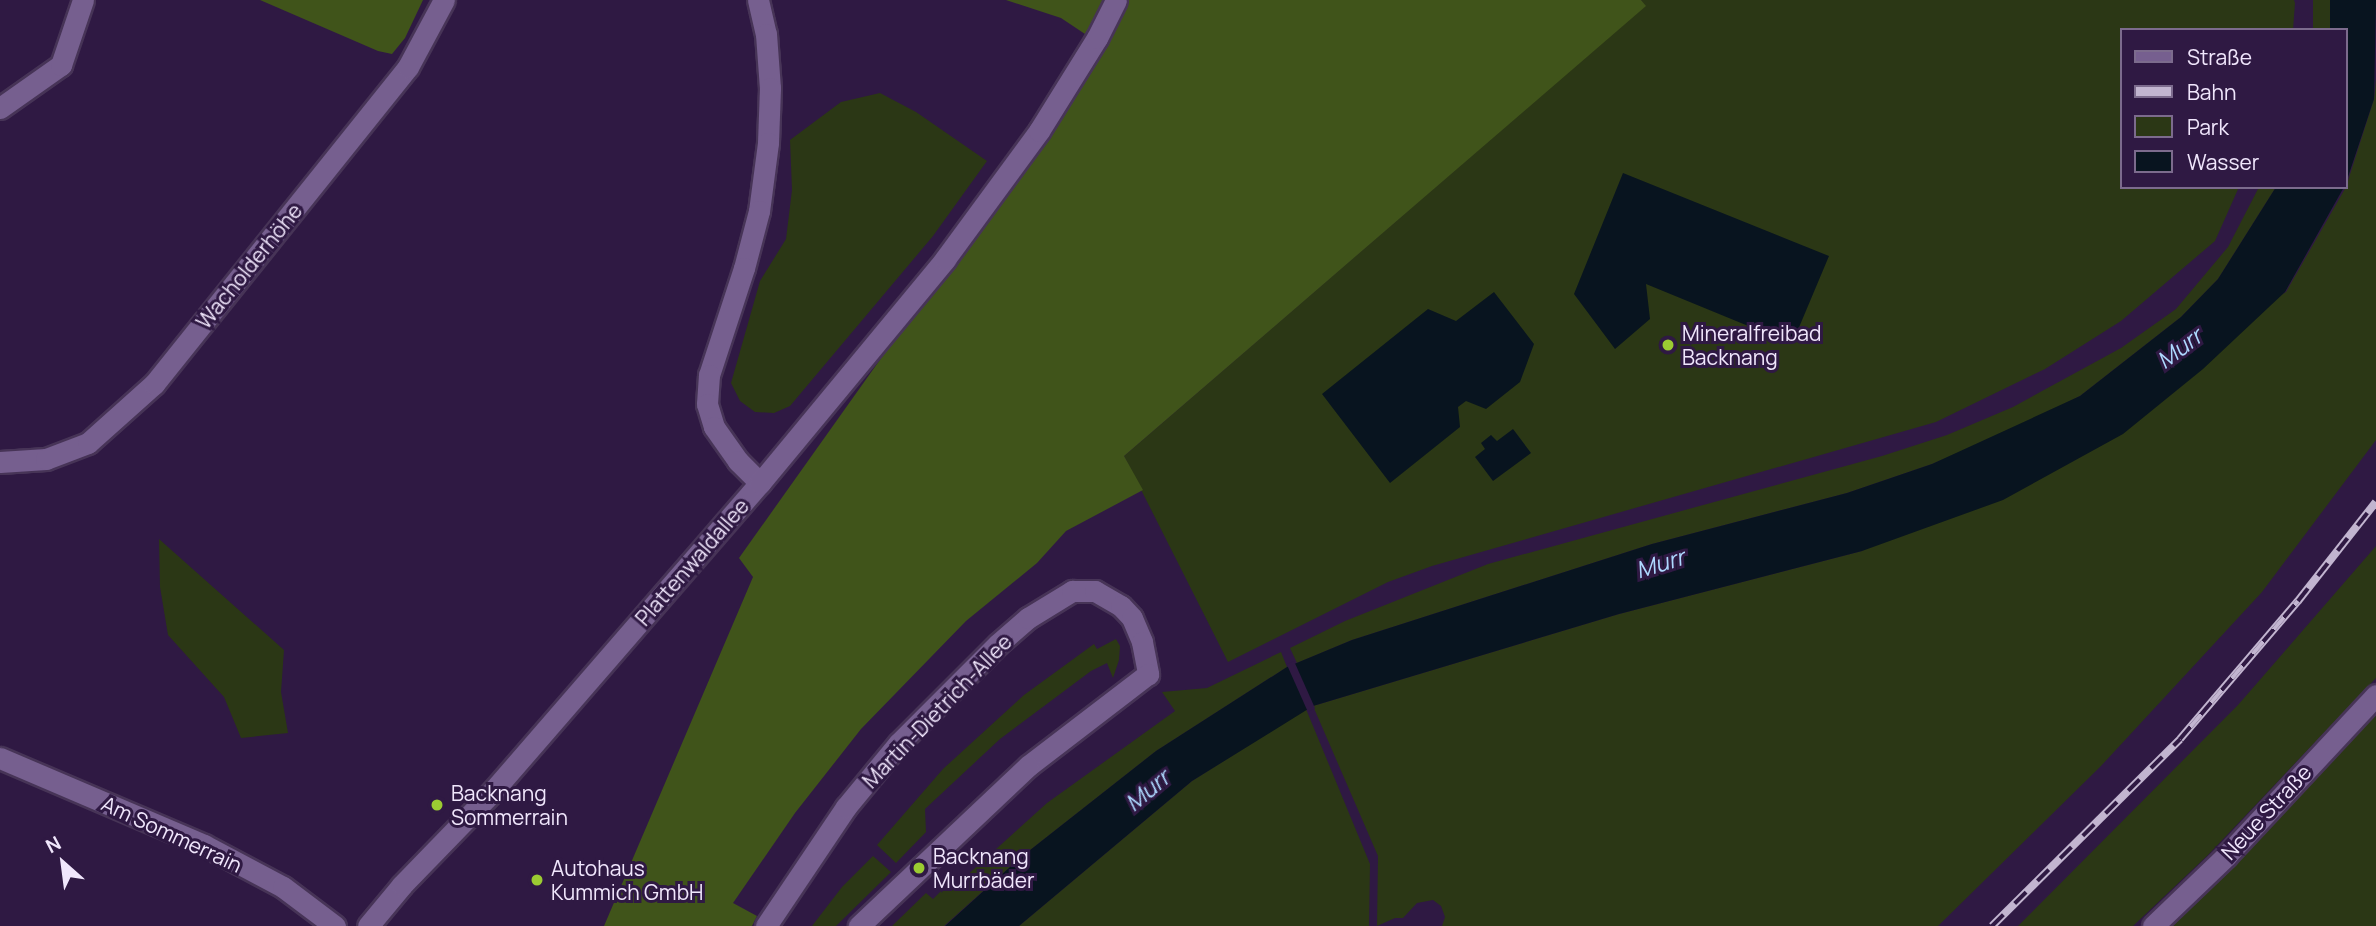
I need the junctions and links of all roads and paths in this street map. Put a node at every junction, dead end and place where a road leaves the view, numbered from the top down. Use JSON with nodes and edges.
{"nodes":[{"id":1,"x":83,"y":0,"type":"edge"},
{"id":2,"x":444,"y":0,"type":"edge"},
{"id":3,"x":758,"y":0,"type":"edge"},
{"id":4,"x":1115,"y":0,"type":"edge"},
{"id":5,"x":0,"y":108,"type":"edge"},
{"id":6,"x":0,"y":462,"type":"edge"},
{"id":7,"x":760,"y":483,"type":"junction"},
{"id":8,"x":2376,"y":695,"type":"edge"},
{"id":9,"x":0,"y":758,"type":"edge"},
{"id":10,"x":374,"y":924,"type":"edge"},
{"id":11,"x":335,"y":926,"type":"edge"},
{"id":12,"x":766,"y":926,"type":"edge"},
{"id":13,"x":859,"y":926,"type":"edge"},
{"id":14,"x":2153,"y":926,"type":"edge"}],
"edges":[{"from":1,"to":5,"type":"street"},
{"from":2,"to":6,"type":"street","name":"Wacholderhöhe"},
{"from":3,"to":7,"type":"street","name":"Plattenwaldallee"},
{"from":4,"to":7,"type":"street"},
{"from":7,"to":10,"type":"street","name":"Plattenwaldallee"},
{"from":8,"to":14,"type":"street","name":"Neue Straße"},
{"from":9,"to":11,"type":"street","name":"Am Sommerrain"},
{"from":12,"to":13,"type":"street","name":"Martin-Dietrich-Allee"}]}
